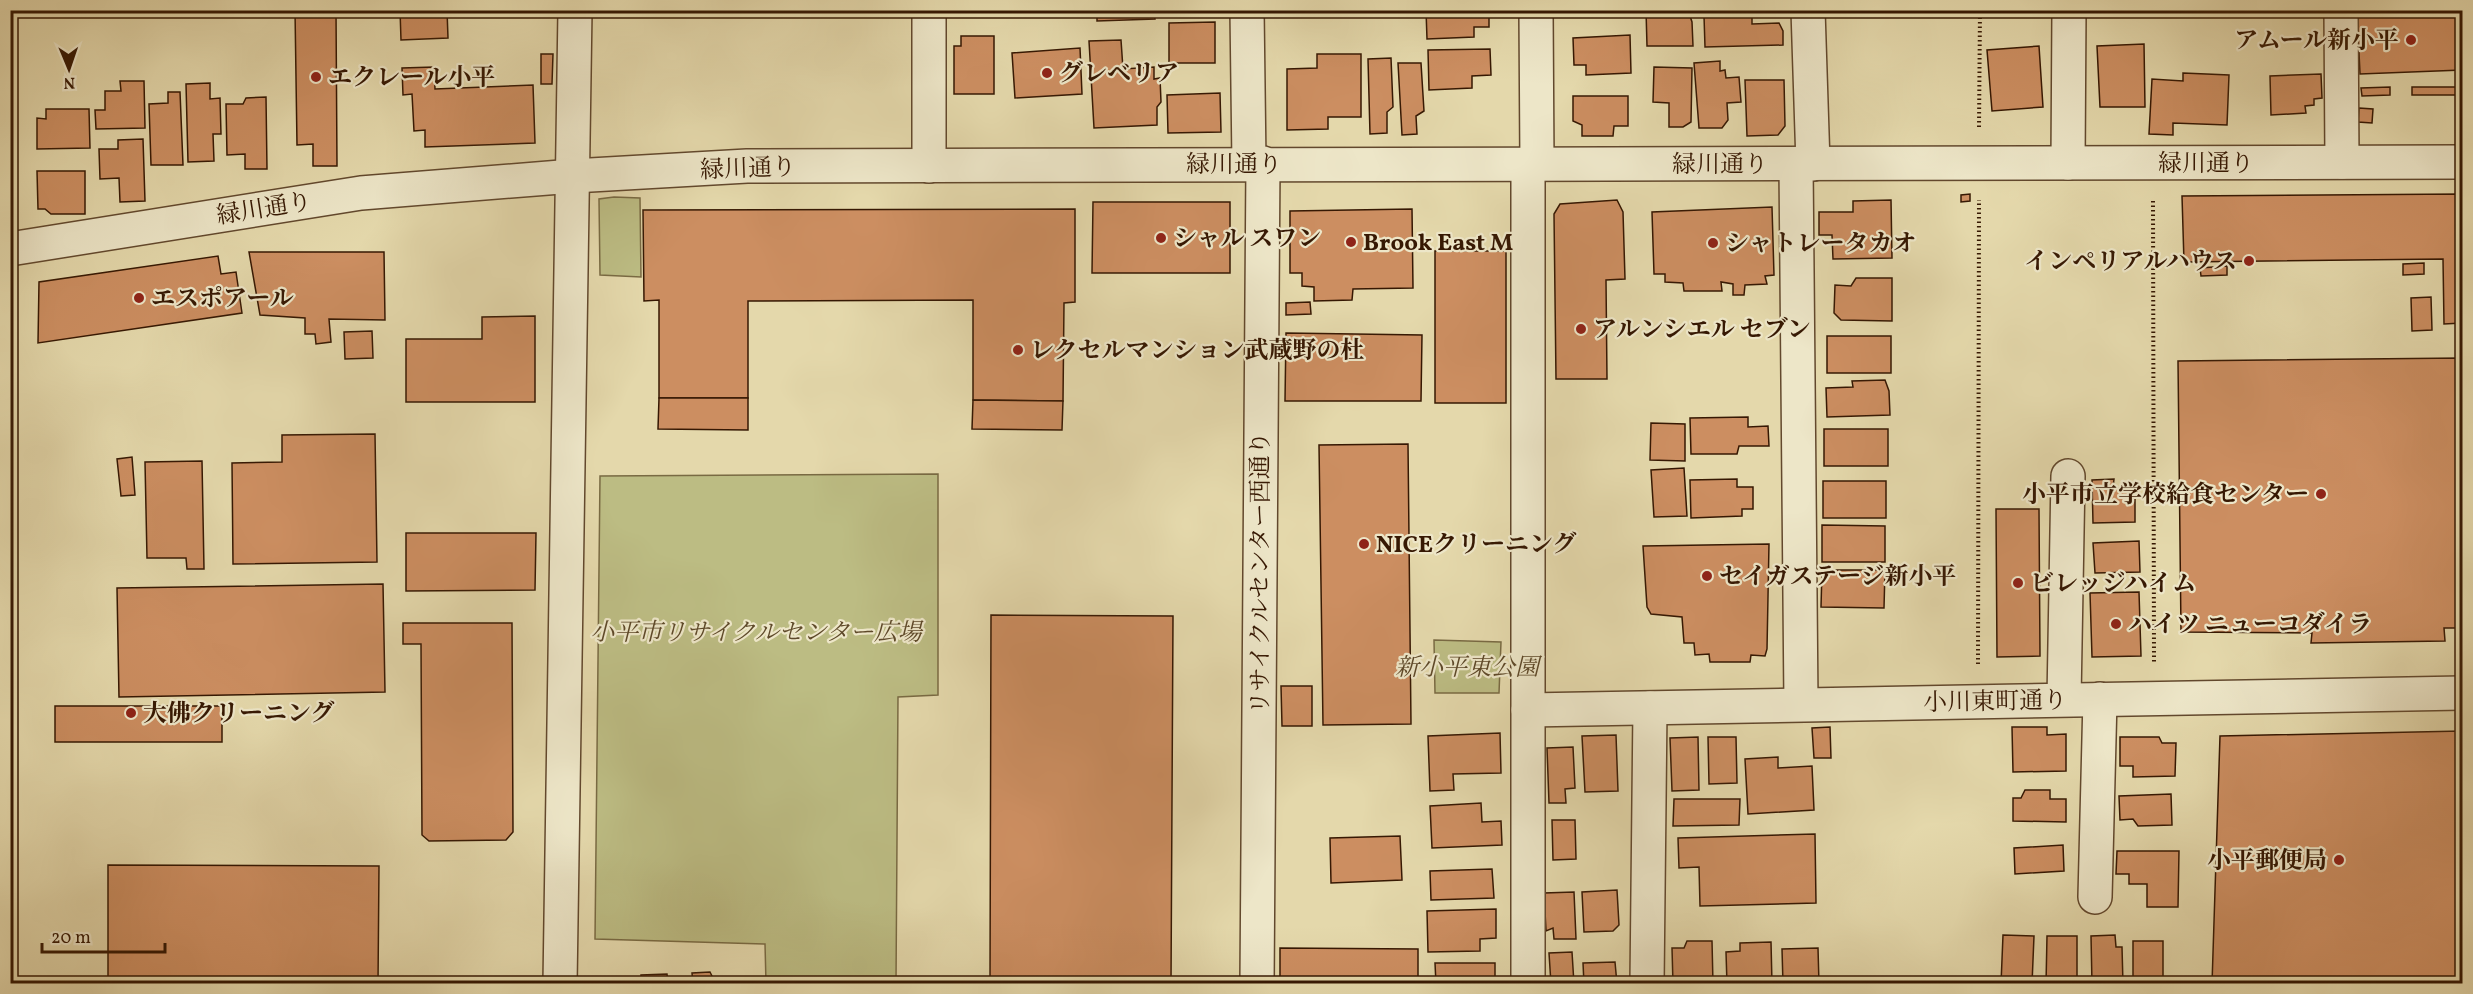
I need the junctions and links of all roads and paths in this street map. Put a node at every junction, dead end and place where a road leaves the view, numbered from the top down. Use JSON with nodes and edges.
{"nodes":[{"id":1,"x":575,"y":10,"type":"edge"},
{"id":2,"x":929,"y":10,"type":"edge"},
{"id":3,"x":1247,"y":10,"type":"edge"},
{"id":4,"x":1536,"y":10,"type":"edge"},
{"id":5,"x":1808,"y":10,"type":"edge"},
{"id":6,"x":1980,"y":10,"type":"edge"},
{"id":7,"x":2069,"y":10,"type":"edge"},
{"id":8,"x":2341,"y":10,"type":"edge"},
{"id":9,"x":2342,"y":162,"type":"junction"},
{"id":10,"x":2463,"y":162,"type":"edge"},
{"id":11,"x":1256,"y":164,"type":"junction"},
{"id":12,"x":1805,"y":164,"type":"junction"},
{"id":13,"x":2068,"y":164,"type":"junction"},
{"id":14,"x":1533,"y":165,"type":"junction"},
{"id":15,"x":1979,"y":165,"type":"junction"},
{"id":16,"x":929,"y":166,"type":"junction"},
{"id":17,"x":573,"y":176,"type":"junction"},
{"id":18,"x":2153,"y":192,"type":"dead end"},
{"id":19,"x":10,"y":249,"type":"edge"},
{"id":20,"x":2068,"y":476,"type":"dead end"},
{"id":21,"x":2463,"y":693,"type":"edge"},
{"id":22,"x":2154,"y":698,"type":"junction"},
{"id":23,"x":2064,"y":699,"type":"junction"},
{"id":24,"x":2100,"y":699,"type":"junction"},
{"id":25,"x":1978,"y":701,"type":"junction"},
{"id":26,"x":1801,"y":704,"type":"junction"},
{"id":27,"x":1650,"y":708,"type":"junction"},
{"id":28,"x":1528,"y":710,"type":"junction"},
{"id":29,"x":2095,"y":897,"type":"dead end"},
{"id":30,"x":560,"y":984,"type":"edge"},
{"id":31,"x":1257,"y":984,"type":"edge"},
{"id":32,"x":1528,"y":984,"type":"edge"},
{"id":33,"x":1647,"y":984,"type":"edge"}],
"edges":[{"from":1,"to":17,"type":"street"},
{"from":2,"to":16,"type":"street"},
{"from":3,"to":11,"type":"street","name":"リサイクルセンター西通り"},
{"from":4,"to":14,"type":"street"},
{"from":5,"to":12,"type":"street"},
{"from":6,"to":15,"type":"path"},
{"from":7,"to":13,"type":"street"},
{"from":8,"to":9,"type":"street"},
{"from":9,"to":10,"type":"street","name":"緑川通り"},
{"from":9,"to":13,"type":"street","name":"緑川通り"},
{"from":11,"to":14,"type":"street","name":"緑川通り"},
{"from":11,"to":16,"type":"street","name":"緑川通り"},
{"from":11,"to":31,"type":"street","name":"リサイクルセンター西通り"},
{"from":12,"to":14,"type":"street","name":"緑川通り"},
{"from":12,"to":15,"type":"street","name":"緑川通り"},
{"from":12,"to":26,"type":"street"},
{"from":13,"to":15,"type":"street","name":"緑川通り"},
{"from":14,"to":28,"type":"street"},
{"from":15,"to":25,"type":"path"},
{"from":16,"to":17,"type":"street","name":"緑川通り"},
{"from":17,"to":19,"type":"street","name":"緑川通り"},
{"from":17,"to":30,"type":"street"},
{"from":18,"to":22,"type":"path"},
{"from":20,"to":23,"type":"street"},
{"from":21,"to":22,"type":"street","name":"小川東町通り"},
{"from":22,"to":24,"type":"street","name":"小川東町通り"},
{"from":23,"to":24,"type":"street","name":"小川東町通り"},
{"from":23,"to":25,"type":"street","name":"小川東町通り"},
{"from":24,"to":29,"type":"street"},
{"from":25,"to":26,"type":"street","name":"小川東町通り"},
{"from":26,"to":27,"type":"street","name":"小川東町通り"},
{"from":27,"to":28,"type":"street","name":"小川東町通り"},
{"from":27,"to":33,"type":"street"},
{"from":28,"to":32,"type":"street"}]}
